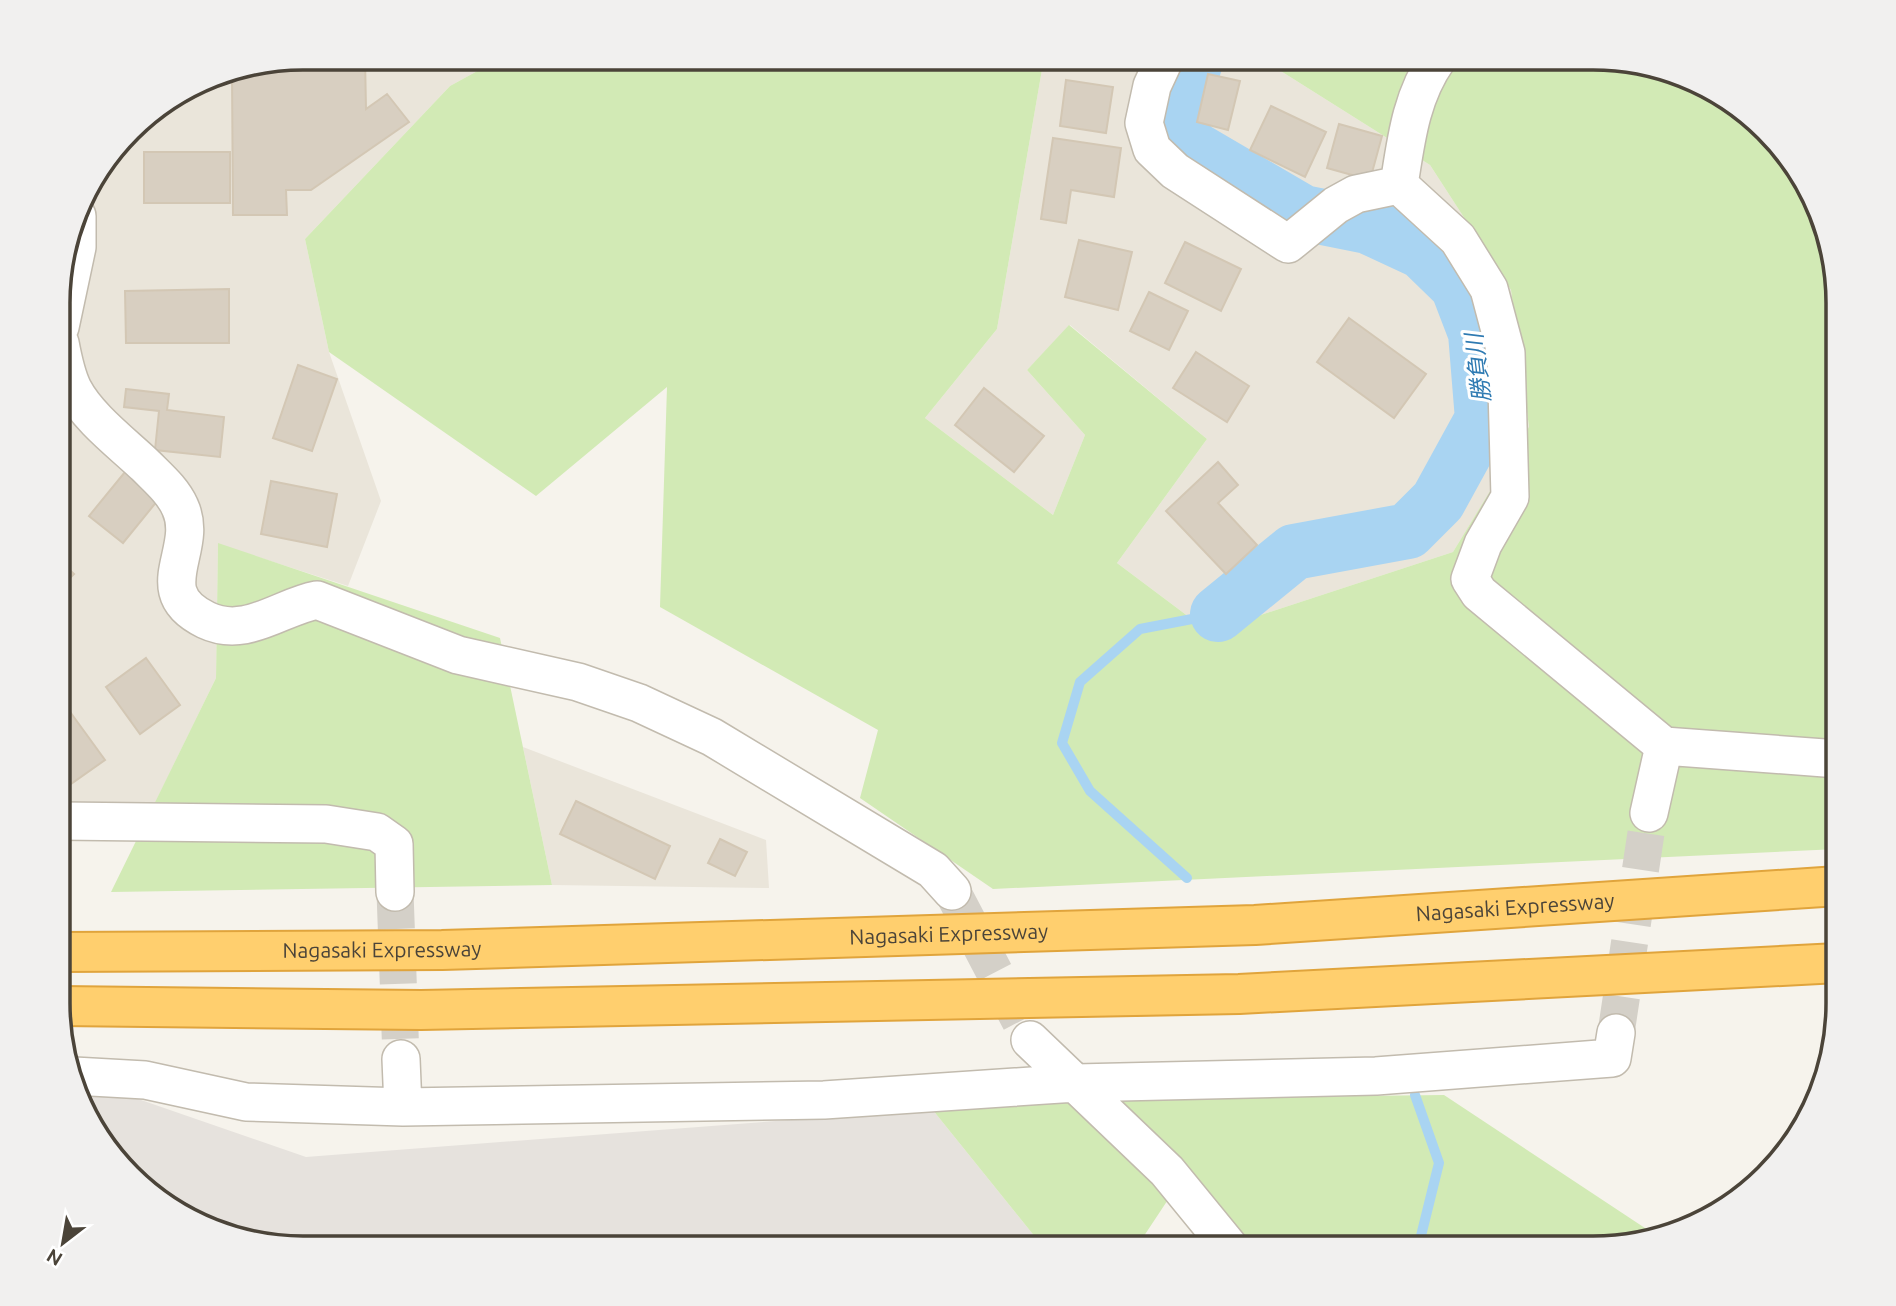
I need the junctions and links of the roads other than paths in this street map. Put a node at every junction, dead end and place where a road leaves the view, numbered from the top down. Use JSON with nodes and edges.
{"nodes":[{"id":1,"x":1159,"y":70,"type":"edge"},
{"id":2,"x":1429,"y":70,"type":"edge"},
{"id":3,"x":1399,"y":185,"type":"junction"},
{"id":4,"x":70,"y":377,"type":"edge"},
{"id":5,"x":1664,"y":746,"type":"junction"},
{"id":6,"x":1826,"y":758,"type":"edge"},
{"id":7,"x":1649,"y":813,"type":"tunnel mouth"},
{"id":8,"x":70,"y":821,"type":"edge"},
{"id":9,"x":1826,"y":887,"type":"edge"},
{"id":10,"x":952,"y":891,"type":"tunnel mouth"},
{"id":11,"x":395,"y":892,"type":"tunnel mouth"},
{"id":12,"x":70,"y":952,"type":"edge"},
{"id":13,"x":1826,"y":964,"type":"edge"},
{"id":14,"x":70,"y":1006,"type":"edge"},
{"id":15,"x":1616,"y":1033,"type":"tunnel mouth"},
{"id":16,"x":1030,"y":1040,"type":"tunnel mouth"},
{"id":17,"x":401,"y":1059,"type":"tunnel mouth"},
{"id":18,"x":82,"y":1076,"type":"edge"},
{"id":19,"x":1076,"y":1083,"type":"junction"},
{"id":20,"x":403,"y":1107,"type":"junction"},
{"id":21,"x":1220,"y":1236,"type":"edge"}],
"edges":[{"from":1,"to":3,"type":"street"},
{"from":2,"to":3,"type":"street"},
{"from":3,"to":5,"type":"street"},
{"from":4,"to":10,"type":"street"},
{"from":5,"to":6,"type":"street"},
{"from":5,"to":7,"type":"street"},
{"from":8,"to":11,"type":"street"},
{"from":9,"to":12,"type":"highway","name":"Nagasaki Expressway"},
{"from":13,"to":14,"type":"highway"},
{"from":15,"to":19,"type":"street"},
{"from":16,"to":19,"type":"street"},
{"from":17,"to":20,"type":"street"},
{"from":18,"to":20,"type":"street"},
{"from":19,"to":20,"type":"street"},
{"from":19,"to":21,"type":"street"}]}
